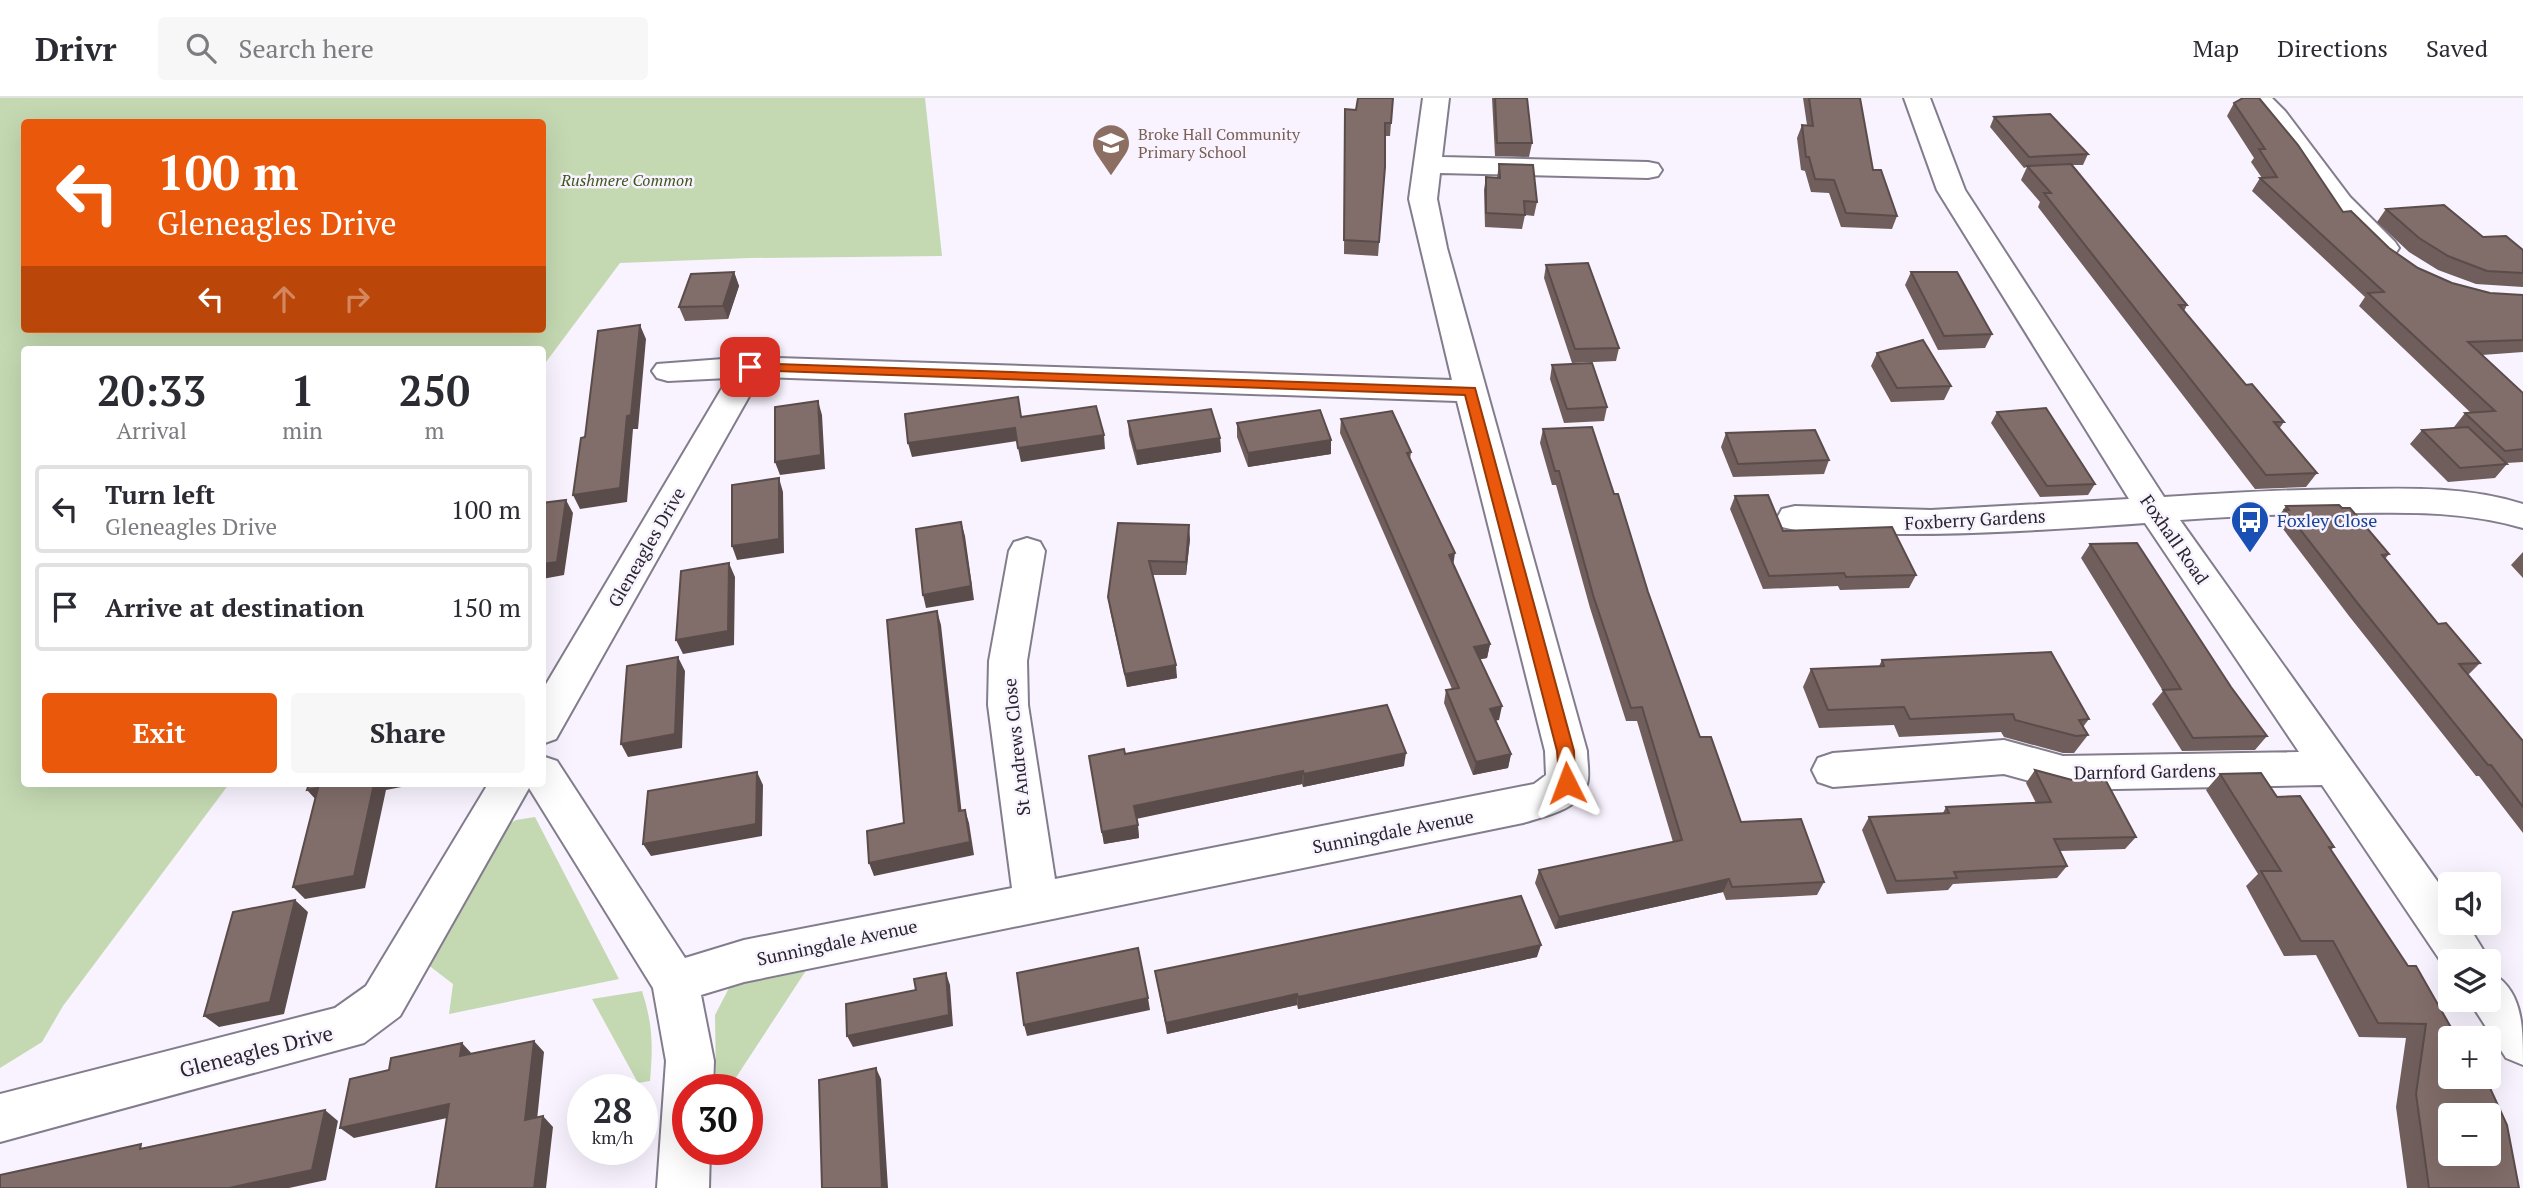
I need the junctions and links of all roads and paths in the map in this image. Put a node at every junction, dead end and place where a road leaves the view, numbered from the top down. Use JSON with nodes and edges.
{"nodes":[{"id":1,"x":1436,"y":98,"type":"edge"},
{"id":2,"x":1917,"y":98,"type":"edge"},
{"id":3,"x":2258,"y":98,"type":"edge"},
{"id":4,"x":1426,"y":165,"type":"junction"},
{"id":5,"x":1648,"y":170,"type":"dead end"},
{"id":6,"x":2403,"y":264,"type":"edge"},
{"id":7,"x":750,"y":367,"type":"junction"},
{"id":8,"x":668,"y":371,"type":"dead end"},
{"id":9,"x":1471,"y":391,"type":"junction"},
{"id":10,"x":2155,"y":510,"type":"junction"},
{"id":11,"x":2523,"y":516,"type":"edge"},
{"id":12,"x":1795,"y":518,"type":"dead end"},
{"id":13,"x":1027,"y":551,"type":"dead end"},
{"id":14,"x":546,"y":721,"type":"edge"},
{"id":15,"x":2333,"y":768,"type":"junction"},
{"id":16,"x":1833,"y":770,"type":"dead end"},
{"id":17,"x":546,"y":779,"type":"edge"},
{"id":18,"x":508,"y":787,"type":"edge"},
{"id":19,"x":1036,"y":901,"type":"junction"},
{"id":20,"x":2459,"y":949,"type":"edge"},
{"id":21,"x":675,"y":982,"type":"junction"},
{"id":22,"x":2501,"y":1011,"type":"edge"},
{"id":23,"x":2523,"y":1042,"type":"edge"},
{"id":24,"x":689,"y":1074,"type":"edge"},
{"id":25,"x":0,"y":1118,"type":"edge"},
{"id":26,"x":684,"y":1165,"type":"edge"},
{"id":27,"x":683,"y":1188,"type":"edge"}],
"edges":[{"from":1,"to":4,"type":"street","name":"Sunningdale Avenue"},
{"from":2,"to":10,"type":"street","name":"Foxhall Road"},
{"from":3,"to":6,"type":"street"},
{"from":4,"to":5,"type":"street"},
{"from":4,"to":9,"type":"street","name":"Sunningdale Avenue"},
{"from":7,"to":8,"type":"street"},
{"from":7,"to":9,"type":"street"},
{"from":7,"to":14,"type":"street","name":"Gleneagles Drive"},
{"from":9,"to":19,"type":"street","name":"Sunningdale Avenue"},
{"from":10,"to":11,"type":"street"},
{"from":10,"to":12,"type":"street","name":"Foxberry Gardens"},
{"from":10,"to":15,"type":"street","name":"Foxhall Road"},
{"from":13,"to":19,"type":"street","name":"St Andrews Close"},
{"from":15,"to":16,"type":"street","name":"Darnford Gardens"},
{"from":15,"to":20,"type":"street","name":"Foxhall Road"},
{"from":17,"to":21,"type":"street"},
{"from":18,"to":25,"type":"street","name":"Gleneagles Drive"},
{"from":19,"to":21,"type":"street","name":"Sunningdale Avenue"},
{"from":21,"to":24,"type":"street"},
{"from":22,"to":23,"type":"street"},
{"from":26,"to":27,"type":"street"}]}
